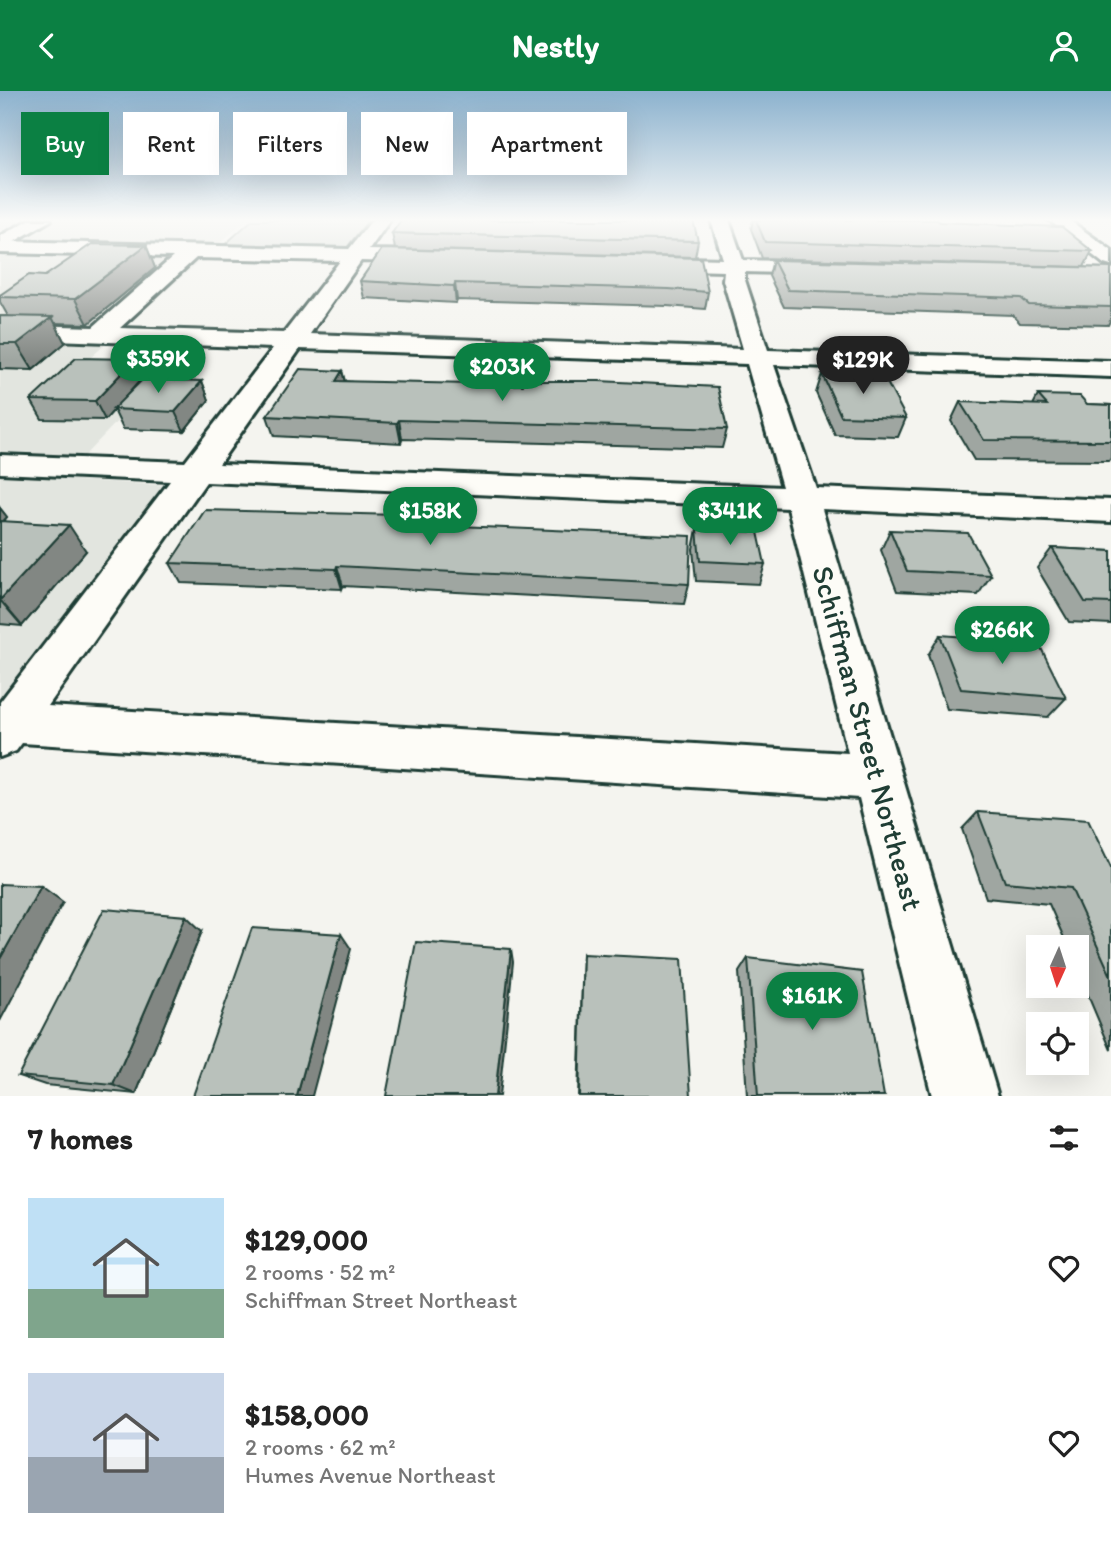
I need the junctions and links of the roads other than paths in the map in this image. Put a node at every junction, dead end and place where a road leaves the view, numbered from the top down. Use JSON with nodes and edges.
{"nodes":[{"id":1,"x":174,"y":267,"type":"edge"},
{"id":2,"x":346,"y":267,"type":"edge"},
{"id":3,"x":735,"y":267,"type":"edge"},
{"id":4,"x":805,"y":267,"type":"edge"},
{"id":5,"x":846,"y":268,"type":"edge"},
{"id":6,"x":0,"y":331,"type":"edge"},
{"id":7,"x":97,"y":335,"type":"junction"},
{"id":8,"x":291,"y":342,"type":"junction"},
{"id":9,"x":759,"y":358,"type":"junction"},
{"id":10,"x":1111,"y":369,"type":"edge"},
{"id":11,"x":0,"y":464,"type":"edge"},
{"id":12,"x":195,"y":472,"type":"junction"},
{"id":13,"x":802,"y":497,"type":"junction"},
{"id":14,"x":1111,"y":511,"type":"edge"},
{"id":15,"x":4,"y":727,"type":"edge"},
{"id":16,"x":880,"y":777,"type":"junction"},
{"id":17,"x":965,"y":1096,"type":"edge"}],
"edges":[{"from":1,"to":7,"type":"street"},
{"from":2,"to":8,"type":"street"},
{"from":3,"to":9,"type":"street","name":"Schiffman Street Northeast"},
{"from":4,"to":5,"type":"street"},
{"from":6,"to":7,"type":"street"},
{"from":7,"to":8,"type":"street"},
{"from":8,"to":9,"type":"street"},
{"from":8,"to":12,"type":"street"},
{"from":9,"to":10,"type":"street"},
{"from":9,"to":13,"type":"street","name":"Schiffman Street Northeast"},
{"from":11,"to":12,"type":"street"},
{"from":12,"to":13,"type":"street"},
{"from":12,"to":15,"type":"street"},
{"from":13,"to":14,"type":"street"},
{"from":13,"to":16,"type":"street","name":"Schiffman Street Northeast"},
{"from":15,"to":16,"type":"street"},
{"from":16,"to":17,"type":"street","name":"Schiffman Street Northeast"}]}
